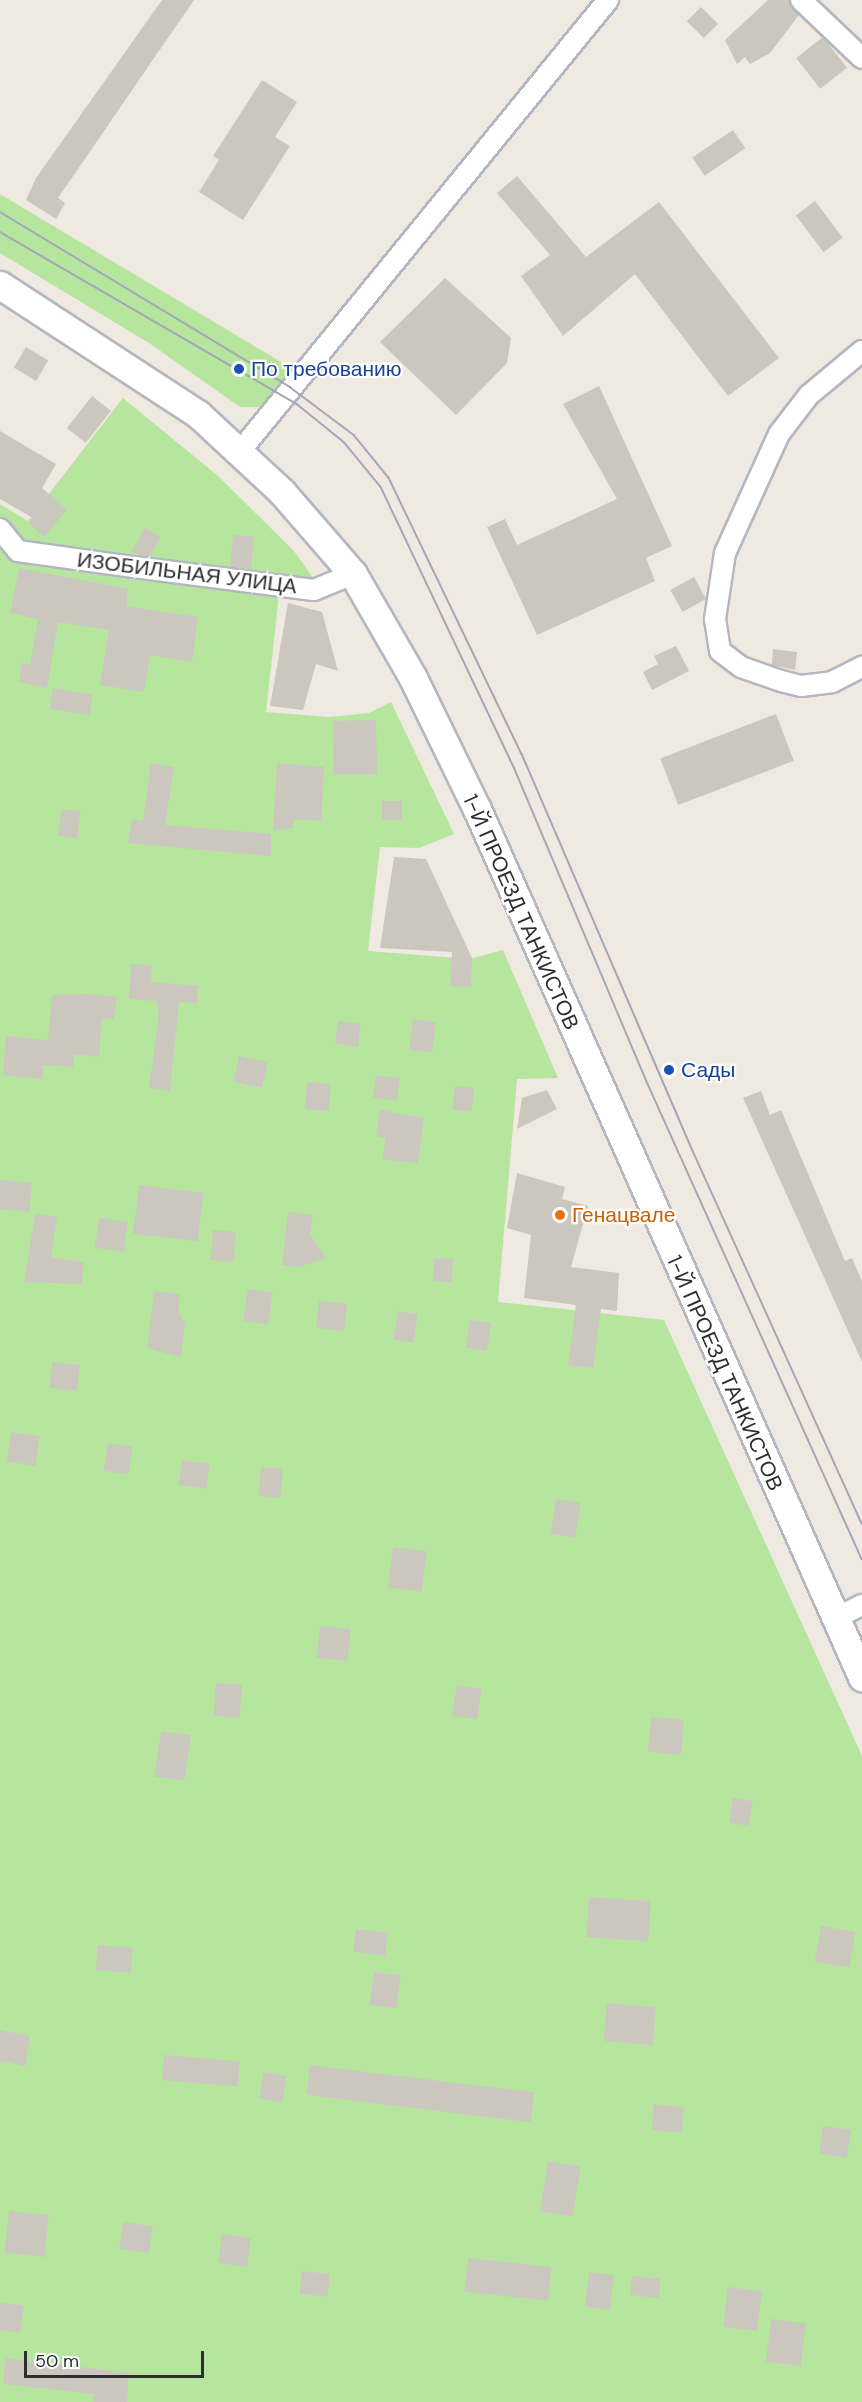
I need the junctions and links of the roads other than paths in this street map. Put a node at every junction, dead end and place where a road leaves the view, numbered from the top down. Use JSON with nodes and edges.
{"nodes":[{"id":1,"x":608,"y":0,"type":"edge"},
{"id":2,"x":801,"y":0,"type":"edge"},
{"id":3,"x":862,"y":58,"type":"edge"},
{"id":4,"x":0,"y":285,"type":"edge"},
{"id":5,"x":862,"y":351,"type":"edge"},
{"id":6,"x":242,"y":450,"type":"junction"},
{"id":7,"x":0,"y":529,"type":"edge"},
{"id":8,"x":352,"y":574,"type":"junction"},
{"id":9,"x":862,"y":667,"type":"edge"},
{"id":10,"x":862,"y":1605,"type":"edge"},
{"id":11,"x":836,"y":1618,"type":"junction"},
{"id":12,"x":862,"y":1677,"type":"edge"}],
"edges":[{"from":1,"to":6,"type":"street"},
{"from":2,"to":3,"type":"street"},
{"from":4,"to":6,"type":"main road","name":"1-Й ПРОЕЗД ТАНКИСТОВ"},
{"from":5,"to":9,"type":"street"},
{"from":6,"to":8,"type":"main road","name":"1-Й ПРОЕЗД ТАНКИСТОВ"},
{"from":7,"to":8,"type":"street","name":"ИЗОБИЛЬНАЯ УЛИЦА"},
{"from":8,"to":11,"type":"main road","name":"1-Й ПРОЕЗД ТАНКИСТОВ"},
{"from":10,"to":11,"type":"street"},
{"from":11,"to":12,"type":"main road","name":"1-Й ПРОЕЗД ТАНКИСТОВ"}]}
